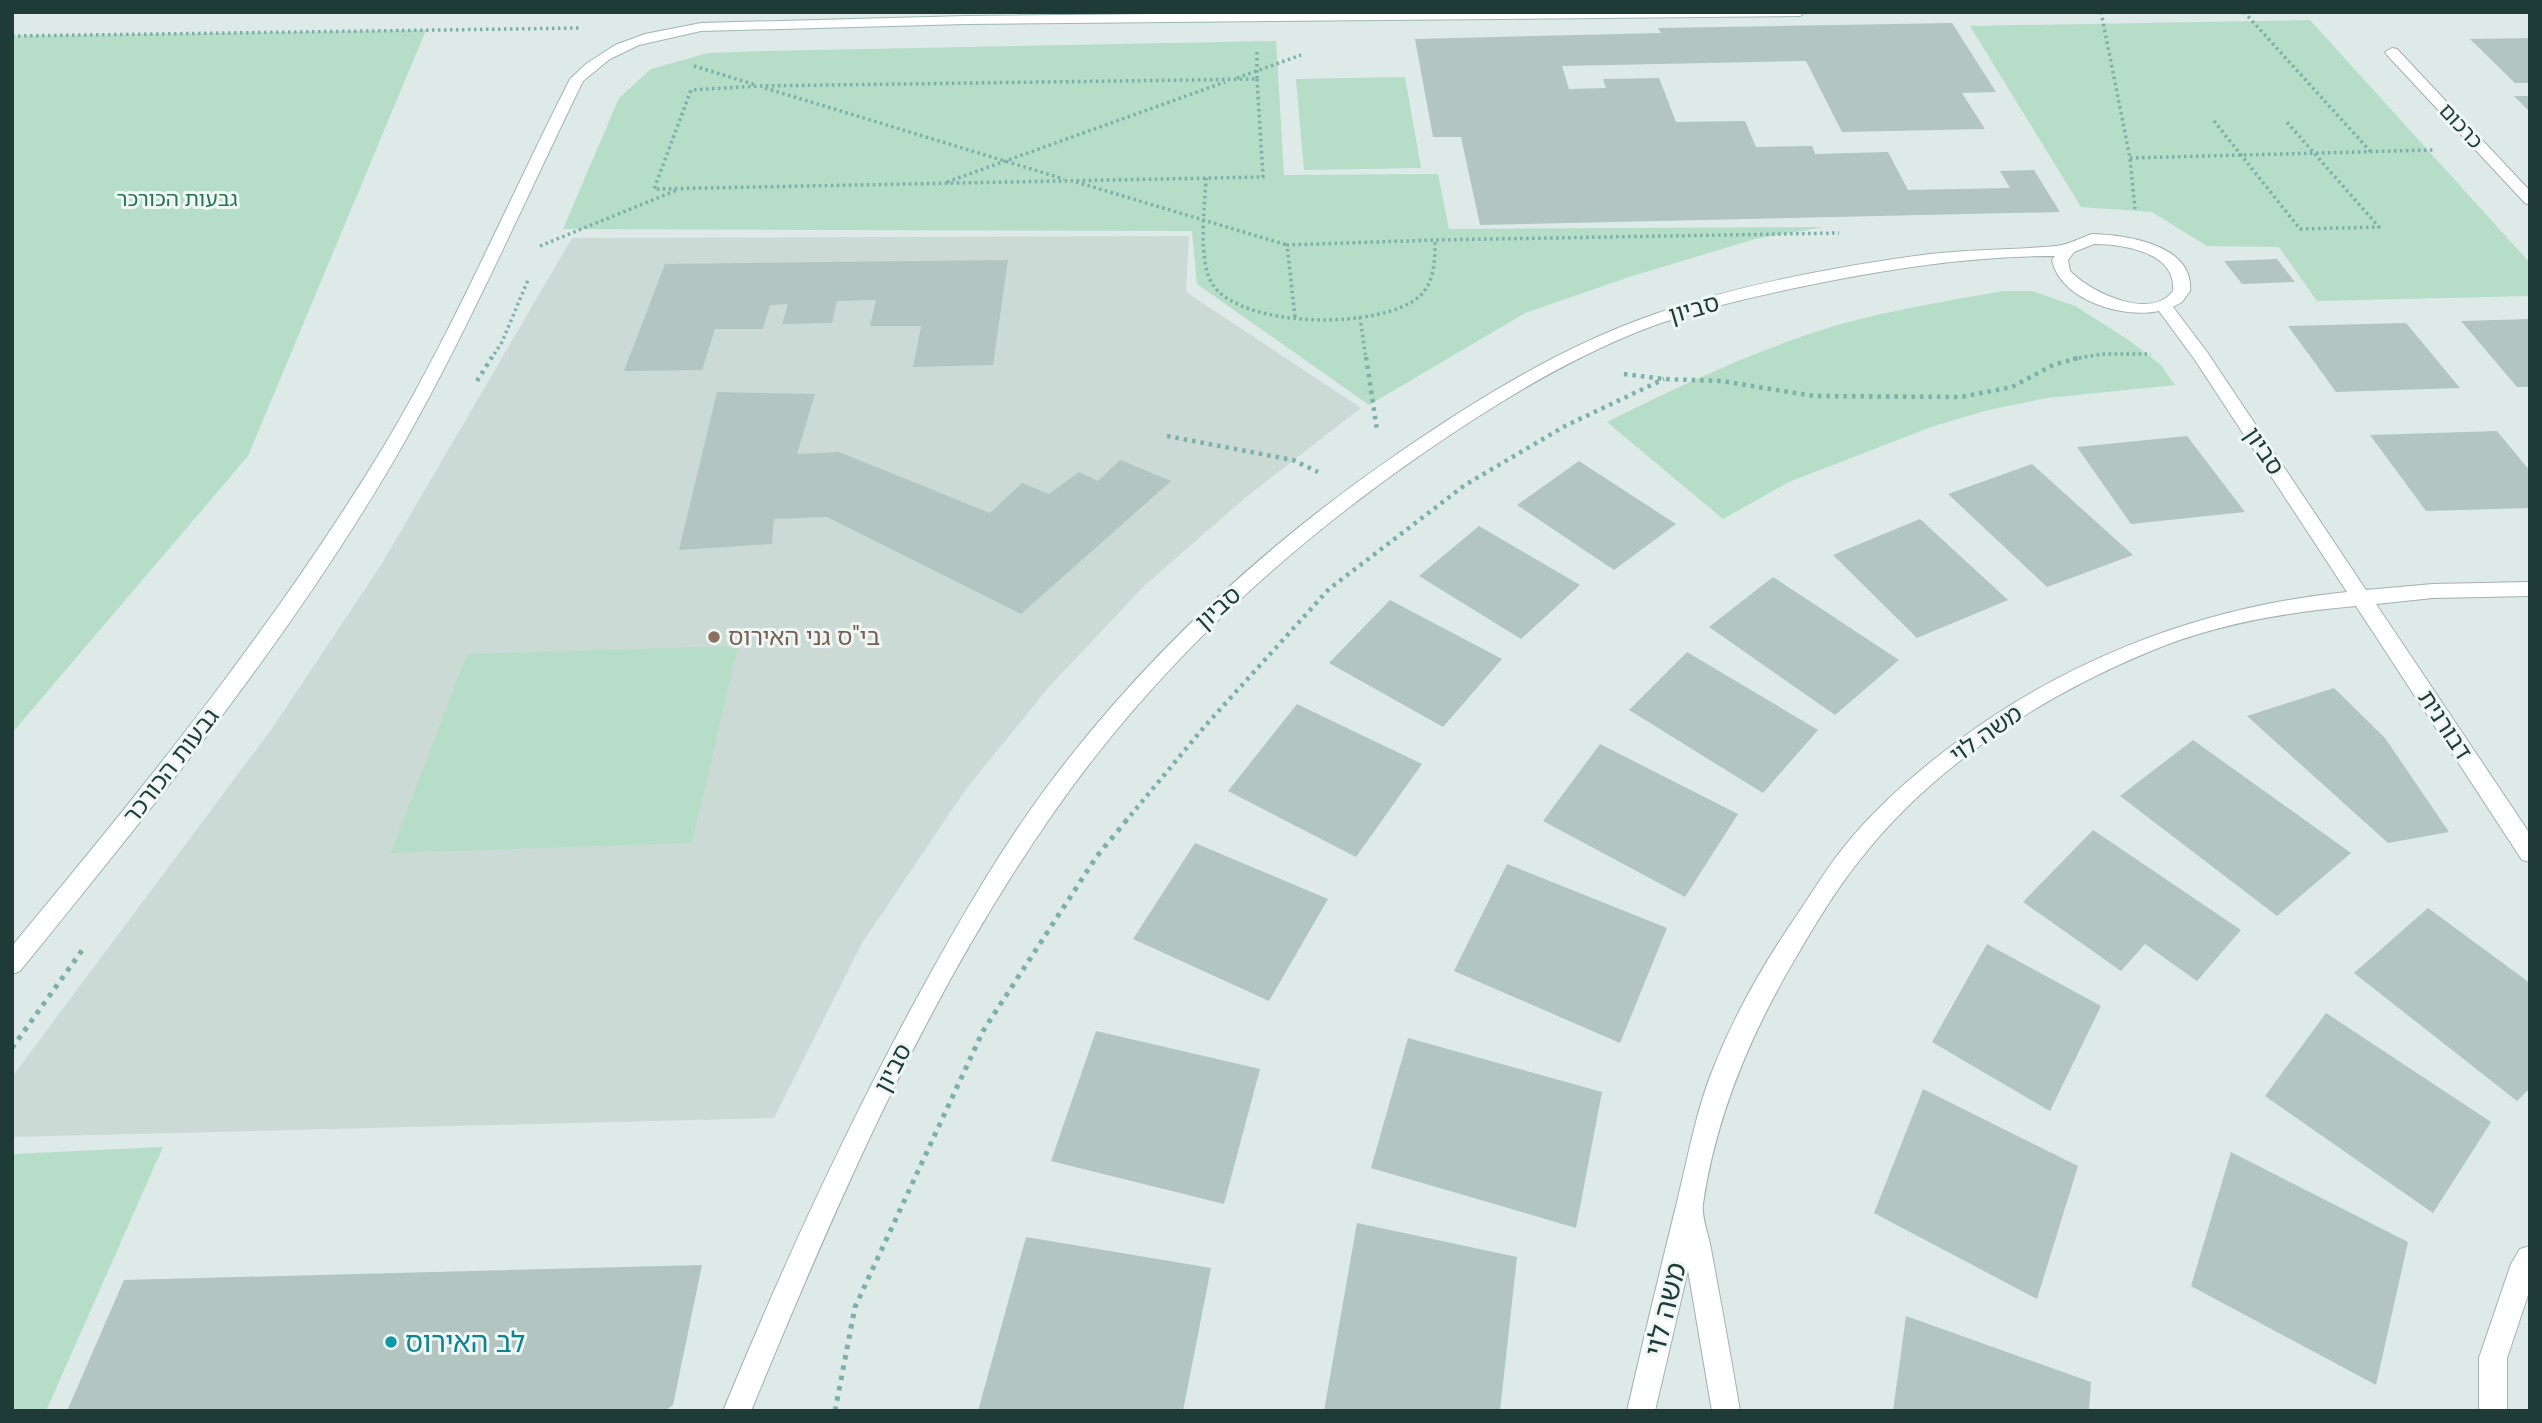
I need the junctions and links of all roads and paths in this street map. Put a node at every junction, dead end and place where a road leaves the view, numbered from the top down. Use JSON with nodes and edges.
{"nodes":[{"id":1,"x":1800,"y":12,"type":"edge"},
{"id":2,"x":2101,"y":12,"type":"edge"},
{"id":3,"x":2244,"y":12,"type":"edge"},
{"id":4,"x":591,"y":28,"type":"dead end"},
{"id":5,"x":12,"y":36,"type":"edge"},
{"id":6,"x":1310,"y":52,"type":"dead end"},
{"id":7,"x":2392,"y":52,"type":"dead end"},
{"id":8,"x":694,"y":66,"type":"dead end"},
{"id":9,"x":1231,"y":80,"type":"junction"},
{"id":10,"x":759,"y":86,"type":"junction"},
{"id":11,"x":2285,"y":120,"type":"dead end"},
{"id":12,"x":2214,"y":121,"type":"dead end"},
{"id":13,"x":2482,"y":149,"type":"junction"},
{"id":14,"x":2371,"y":152,"type":"junction"},
{"id":15,"x":2315,"y":153,"type":"junction"},
{"id":16,"x":2241,"y":155,"type":"junction"},
{"id":17,"x":2130,"y":158,"type":"junction"},
{"id":18,"x":1004,"y":161,"type":"junction"},
{"id":19,"x":1206,"y":178,"type":"junction"},
{"id":20,"x":1070,"y":181,"type":"junction"},
{"id":21,"x":943,"y":183,"type":"junction"},
{"id":22,"x":681,"y":189,"type":"junction"},
{"id":23,"x":2530,"y":200,"type":"edge"},
{"id":24,"x":1206,"y":222,"type":"junction"},
{"id":25,"x":1840,"y":233,"type":"dead end"},
{"id":26,"x":2111,"y":239,"type":"junction"},
{"id":27,"x":1435,"y":240,"type":"junction"},
{"id":28,"x":1287,"y":245,"type":"junction"},
{"id":29,"x":2064,"y":251,"type":"junction"},
{"id":30,"x":486,"y":268,"type":"junction"},
{"id":31,"x":2164,"y":306,"type":"junction"},
{"id":32,"x":1295,"y":317,"type":"junction"},
{"id":33,"x":1360,"y":317,"type":"junction"},
{"id":34,"x":2201,"y":356,"type":"junction"},
{"id":35,"x":1561,"y":361,"type":"junction"},
{"id":36,"x":1664,"y":379,"type":"junction"},
{"id":37,"x":1167,"y":436,"type":"dead end"},
{"id":38,"x":1384,"y":471,"type":"junction"},
{"id":39,"x":1356,"y":491,"type":"junction"},
{"id":40,"x":2530,"y":589,"type":"edge"},
{"id":41,"x":2361,"y":597,"type":"junction"},
{"id":42,"x":2530,"y":853,"type":"edge"},
{"id":43,"x":12,"y":964,"type":"edge"},
{"id":44,"x":1690,"y":1207,"type":"junction"},
{"id":45,"x":2530,"y":1259,"type":"edge"},
{"id":46,"x":737,"y":1411,"type":"edge"},
{"id":47,"x":835,"y":1411,"type":"edge"},
{"id":48,"x":1641,"y":1411,"type":"edge"},
{"id":49,"x":1726,"y":1411,"type":"edge"},
{"id":50,"x":2493,"y":1411,"type":"edge"}],
"edges":[{"from":1,"to":30,"type":"street","name":"גבעות הכורכר"},
{"from":2,"to":17,"type":"path"},
{"from":3,"to":14,"type":"path"},
{"from":4,"to":5,"type":"path"},
{"from":6,"to":9,"type":"path"},
{"from":7,"to":13,"type":"street","name":"כרכום"},
{"from":8,"to":10,"type":"path"},
{"from":9,"to":10,"type":"path"},
{"from":9,"to":18,"type":"path"},
{"from":9,"to":19,"type":"path"},
{"from":10,"to":18,"type":"path"},
{"from":10,"to":22,"type":"path"},
{"from":11,"to":15,"type":"path"},
{"from":12,"to":16,"type":"path"},
{"from":13,"to":14,"type":"path"},
{"from":13,"to":23,"type":"street","name":"כרכום"},
{"from":14,"to":15,"type":"path"},
{"from":15,"to":16,"type":"path"},
{"from":15,"to":16,"type":"path"},
{"from":16,"to":17,"type":"path"},
{"from":17,"to":26,"type":"path"},
{"from":18,"to":20,"type":"path"},
{"from":18,"to":21,"type":"path"},
{"from":19,"to":20,"type":"path"},
{"from":19,"to":24,"type":"path"},
{"from":20,"to":21,"type":"path"},
{"from":20,"to":24,"type":"path"},
{"from":21,"to":22,"type":"path"},
{"from":22,"to":30,"type":"path"},
{"from":24,"to":28,"type":"path"},
{"from":24,"to":32,"type":"path"},
{"from":25,"to":27,"type":"path"},
{"from":26,"to":29,"type":"street","name":"סביון"},
{"from":26,"to":31,"type":"street"},
{"from":27,"to":28,"type":"path"},
{"from":27,"to":33,"type":"path"},
{"from":28,"to":32,"type":"path"},
{"from":29,"to":31,"type":"street"},
{"from":29,"to":35,"type":"street","name":"סביון"},
{"from":30,"to":43,"type":"street","name":"גבעות הכורכר"},
{"from":31,"to":34,"type":"street","name":"סביון"},
{"from":32,"to":33,"type":"path"},
{"from":33,"to":38,"type":"path"},
{"from":34,"to":36,"type":"path"},
{"from":34,"to":41,"type":"street","name":"סביון"},
{"from":35,"to":36,"type":"path"},
{"from":35,"to":38,"type":"street","name":"סביון"},
{"from":36,"to":47,"type":"path"},
{"from":37,"to":39,"type":"path"},
{"from":38,"to":39,"type":"street","name":"סביון"},
{"from":39,"to":46,"type":"street","name":"סביון"},
{"from":40,"to":41,"type":"street","name":"משה לוי"},
{"from":41,"to":42,"type":"street","name":"דבורנית"},
{"from":41,"to":44,"type":"street","name":"משה לוי"},
{"from":44,"to":48,"type":"street","name":"משה לוי"},
{"from":44,"to":49,"type":"street","name":"משה לוי"},
{"from":45,"to":50,"type":"street"}]}
